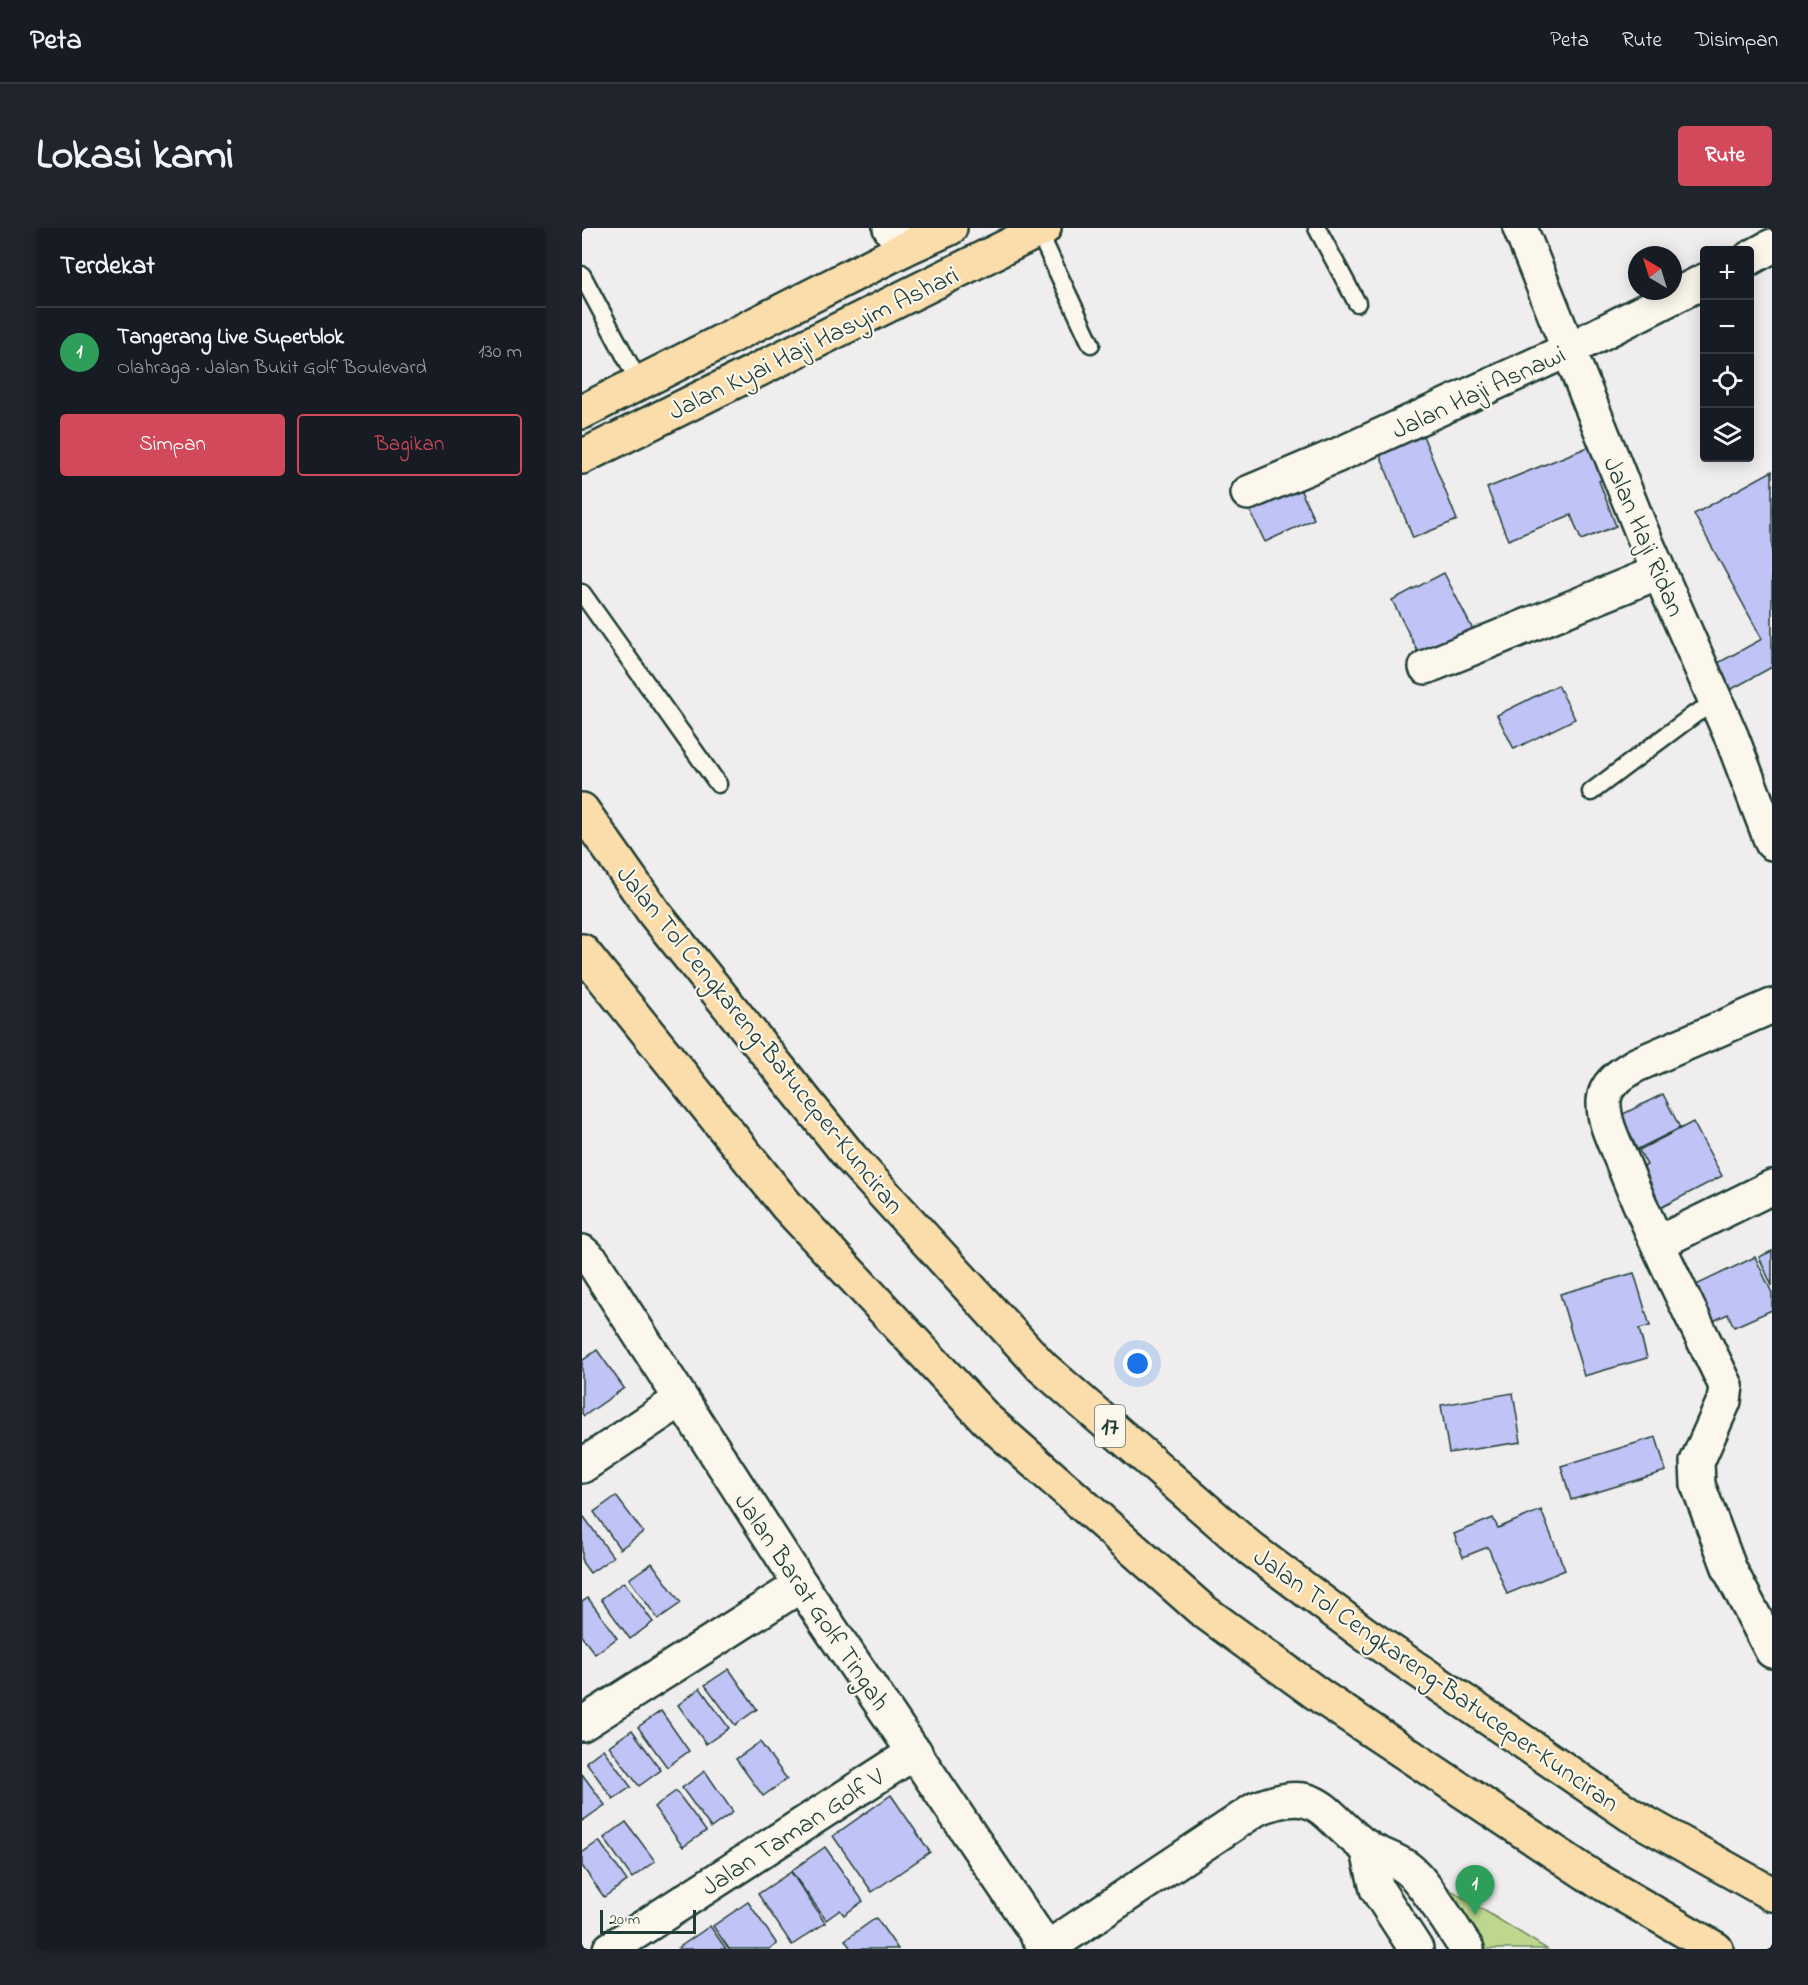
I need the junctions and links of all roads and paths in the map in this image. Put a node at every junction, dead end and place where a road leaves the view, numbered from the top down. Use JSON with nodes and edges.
{"nodes":[{"id":1,"x":950,"y":228,"type":"edge"},
{"id":2,"x":1317,"y":228,"type":"edge"},
{"id":3,"x":1520,"y":228,"type":"edge"},
{"id":4,"x":1041,"y":229,"type":"edge"},
{"id":5,"x":897,"y":239,"type":"edge"},
{"id":6,"x":582,"y":275,"type":"edge"},
{"id":7,"x":1700,"y":283,"type":"edge"},
{"id":8,"x":1357,"y":303,"type":"dead end"},
{"id":9,"x":1091,"y":344,"type":"dead end"},
{"id":10,"x":1570,"y":349,"type":"junction"},
{"id":11,"x":640,"y":384,"type":"junction"},
{"id":12,"x":582,"y":412,"type":"edge"},
{"id":13,"x":582,"y":457,"type":"edge"},
{"id":14,"x":1248,"y":493,"type":"dead end"},
{"id":15,"x":1659,"y":572,"type":"junction"},
{"id":16,"x":582,"y":593,"type":"edge"},
{"id":17,"x":1426,"y":667,"type":"dead end"},
{"id":18,"x":1717,"y":702,"type":"junction"},
{"id":19,"x":718,"y":784,"type":"dead end"},
{"id":20,"x":1591,"y":792,"type":"dead end"},
{"id":21,"x":582,"y":810,"type":"edge"},
{"id":22,"x":1772,"y":843,"type":"edge"},
{"id":23,"x":582,"y":951,"type":"edge"},
{"id":24,"x":1772,"y":1005,"type":"edge"},
{"id":25,"x":1772,"y":1187,"type":"edge"},
{"id":26,"x":1658,"y":1243,"type":"junction"},
{"id":27,"x":582,"y":1252,"type":"edge"},
{"id":28,"x":680,"y":1400,"type":"junction"},
{"id":29,"x":582,"y":1466,"type":"edge"},
{"id":30,"x":801,"y":1585,"type":"junction"},
{"id":31,"x":1772,"y":1651,"type":"edge"},
{"id":32,"x":582,"y":1724,"type":"edge"},
{"id":33,"x":915,"y":1752,"type":"junction"},
{"id":34,"x":1367,"y":1847,"type":"junction"},
{"id":35,"x":1772,"y":1894,"type":"edge"},
{"id":36,"x":610,"y":1949,"type":"edge"},
{"id":37,"x":1046,"y":1949,"type":"edge"},
{"id":38,"x":1416,"y":1949,"type":"edge"},
{"id":39,"x":1467,"y":1949,"type":"edge"},
{"id":40,"x":1716,"y":1949,"type":"edge"}],
"edges":[{"from":1,"to":5,"type":"main road","name":"Jalan Kyai Haji Hasyim Ashari"},
{"from":2,"to":8,"type":"lane"},
{"from":3,"to":10,"type":"street","name":"Jalan Haji Ridan"},
{"from":4,"to":9,"type":"lane"},
{"from":4,"to":13,"type":"main road","name":"Jalan Kyai Haji Hasyim Ashari"},
{"from":5,"to":11,"type":"main road","name":"Jalan Kyai Haji Hasyim Ashari"},
{"from":6,"to":11,"type":"lane"},
{"from":7,"to":10,"type":"street","name":"Jalan Haji Asnawi"},
{"from":10,"to":14,"type":"street","name":"Jalan Haji Asnawi"},
{"from":10,"to":15,"type":"street","name":"Jalan Haji Ridan"},
{"from":11,"to":12,"type":"main road","name":"Jalan Kyai Haji Hasyim Ashari"},
{"from":15,"to":17,"type":"street"},
{"from":15,"to":18,"type":"street","name":"Jalan Haji Ridan"},
{"from":16,"to":19,"type":"lane"},
{"from":18,"to":20,"type":"lane"},
{"from":18,"to":22,"type":"street","name":"Jalan Haji Ridan"},
{"from":21,"to":35,"type":"main road","name":"Jalan Tol Cengkareng–Batuceper–Kunciran","number":"17"},
{"from":23,"to":40,"type":"main road"},
{"from":24,"to":26,"type":"street"},
{"from":25,"to":26,"type":"street"},
{"from":26,"to":31,"type":"street"},
{"from":27,"to":28,"type":"street","name":"Jalan Barat Golf Tingah"},
{"from":28,"to":29,"type":"street"},
{"from":28,"to":30,"type":"street","name":"Jalan Barat Golf Tingah"},
{"from":30,"to":32,"type":"street"},
{"from":30,"to":33,"type":"street","name":"Jalan Barat Golf Tingah"},
{"from":33,"to":36,"type":"street","name":"Jalan Taman Golf V"},
{"from":33,"to":37,"type":"street","name":"Jalan Barat Golf Tingah"},
{"from":34,"to":37,"type":"street"},
{"from":34,"to":38,"type":"street"},
{"from":34,"to":39,"type":"street"}]}
